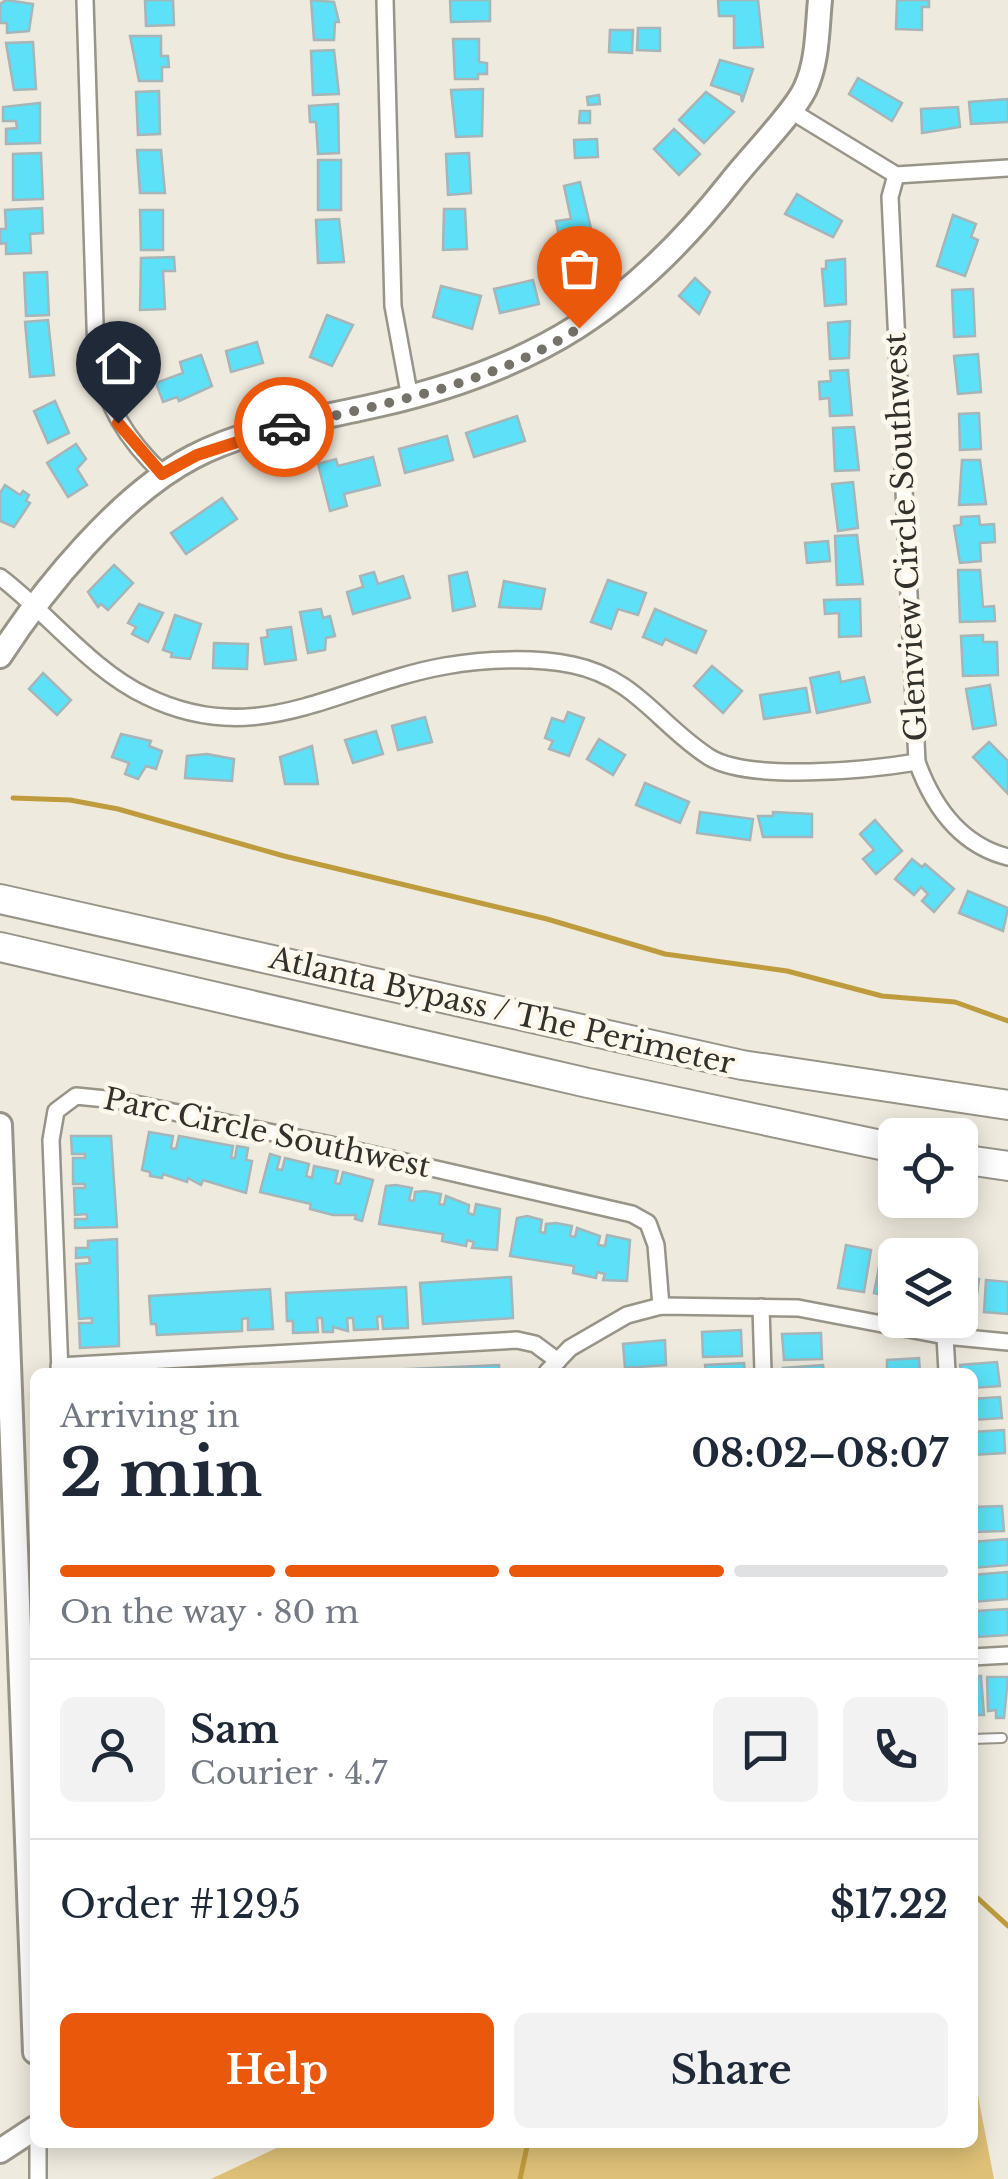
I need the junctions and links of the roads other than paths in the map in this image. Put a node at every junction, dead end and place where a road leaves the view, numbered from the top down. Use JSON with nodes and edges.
{"nodes":[{"id":1,"x":86,"y":0,"type":"edge"},
{"id":2,"x":384,"y":0,"type":"edge"},
{"id":3,"x":820,"y":0,"type":"edge"},
{"id":4,"x":788,"y":109,"type":"junction"},
{"id":5,"x":1008,"y":168,"type":"edge"},
{"id":6,"x":896,"y":175,"type":"junction"},
{"id":7,"x":410,"y":398,"type":"junction"},
{"id":8,"x":162,"y":474,"type":"junction"},
{"id":9,"x":0,"y":578,"type":"edge"},
{"id":10,"x":37,"y":605,"type":"junction"},
{"id":11,"x":0,"y":656,"type":"edge"},
{"id":12,"x":918,"y":762,"type":"junction"},
{"id":13,"x":1008,"y":857,"type":"edge"},
{"id":14,"x":0,"y":898,"type":"edge"},
{"id":15,"x":0,"y":948,"type":"edge"},
{"id":16,"x":1008,"y":1105,"type":"edge"},
{"id":17,"x":0,"y":1125,"type":"edge"},
{"id":18,"x":878,"y":1144,"type":"edge"},
{"id":19,"x":978,"y":1162,"type":"edge"},
{"id":20,"x":1008,"y":1166,"type":"edge"},
{"id":21,"x":661,"y":1306,"type":"junction"},
{"id":22,"x":5,"y":1308,"type":"edge"},
{"id":23,"x":760,"y":1308,"type":"junction"},
{"id":24,"x":878,"y":1322,"type":"edge"},
{"id":25,"x":945,"y":1338,"type":"edge"},
{"id":26,"x":966,"y":1338,"type":"edge"},
{"id":27,"x":1008,"y":1342,"type":"edge"},
{"id":28,"x":553,"y":1367,"type":"edge"},
{"id":29,"x":59,"y":1368,"type":"edge"},
{"id":30,"x":75,"y":1368,"type":"edge"},
{"id":31,"x":764,"y":1368,"type":"edge"},
{"id":32,"x":947,"y":1368,"type":"edge"},
{"id":33,"x":25,"y":1537,"type":"edge"},
{"id":34,"x":1008,"y":1655,"type":"edge"},
{"id":35,"x":978,"y":1657,"type":"edge"},
{"id":36,"x":1002,"y":1738,"type":"dead end"},
{"id":37,"x":978,"y":1739,"type":"edge"},
{"id":38,"x":30,"y":1802,"type":"edge"},
{"id":39,"x":30,"y":2131,"type":"edge"},
{"id":40,"x":38,"y":2148,"type":"edge"},
{"id":41,"x":0,"y":2151,"type":"edge"},
{"id":42,"x":38,"y":2179,"type":"edge"}],
"edges":[{"from":1,"to":8,"type":"street"},
{"from":2,"to":7,"type":"street"},
{"from":3,"to":4,"type":"street"},
{"from":4,"to":6,"type":"street"},
{"from":4,"to":7,"type":"street"},
{"from":5,"to":6,"type":"street"},
{"from":6,"to":12,"type":"street","name":"Glenview Circle Southwest"},
{"from":7,"to":8,"type":"street"},
{"from":8,"to":10,"type":"street"},
{"from":9,"to":10,"type":"street"},
{"from":10,"to":11,"type":"street"},
{"from":10,"to":12,"type":"street"},
{"from":12,"to":13,"type":"street","name":"Glenview Circle Southwest"},
{"from":14,"to":16,"type":"highway","name":"Atlanta Bypass / The Perimeter"},
{"from":15,"to":18,"type":"highway","name":"Atlanta Bypass / The Perimeter"},
{"from":17,"to":22,"type":"street"},
{"from":19,"to":20,"type":"highway"},
{"from":21,"to":23,"type":"street"},
{"from":21,"to":28,"type":"street"},
{"from":21,"to":29,"type":"street","name":"Parc Circle Southwest"},
{"from":22,"to":33,"type":"street"},
{"from":23,"to":24,"type":"street"},
{"from":23,"to":31,"type":"street"},
{"from":25,"to":32,"type":"street"},
{"from":26,"to":27,"type":"street"},
{"from":28,"to":30,"type":"street"},
{"from":33,"to":38,"type":"street"},
{"from":34,"to":35,"type":"street"},
{"from":36,"to":37,"type":"lane"},
{"from":39,"to":41,"type":"street"},
{"from":40,"to":42,"type":"street"}]}
